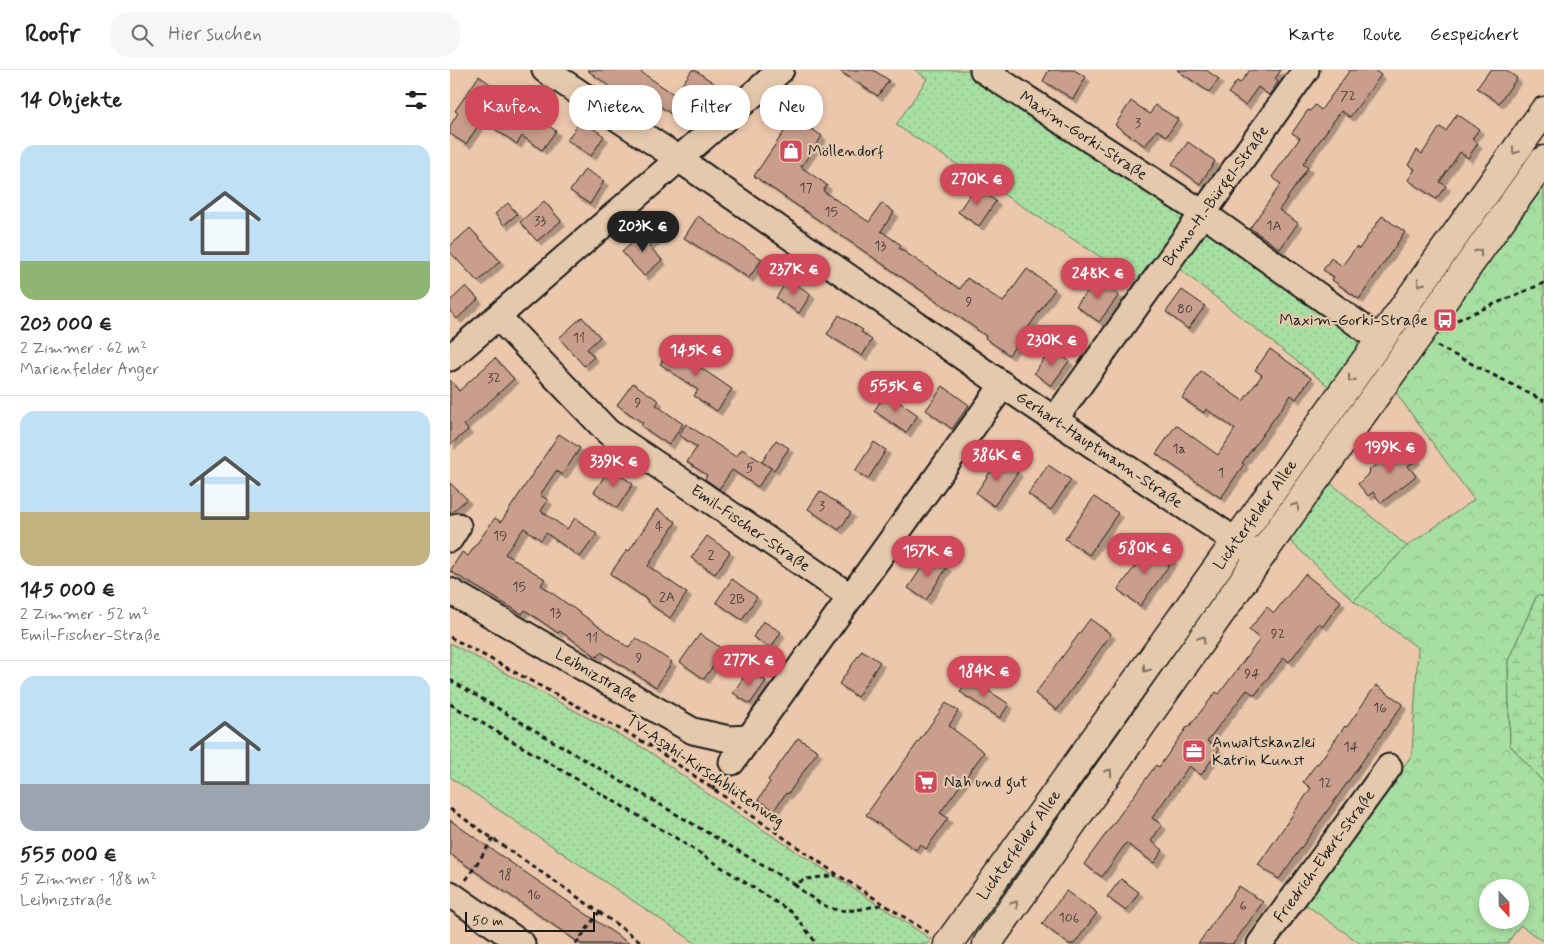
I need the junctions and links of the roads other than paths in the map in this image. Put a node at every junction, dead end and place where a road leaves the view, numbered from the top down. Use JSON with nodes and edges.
{"nodes":[{"id":1,"x":545,"y":70,"type":"edge"},
{"id":2,"x":781,"y":70,"type":"edge"},
{"id":3,"x":983,"y":70,"type":"edge"},
{"id":4,"x":1306,"y":70,"type":"edge"},
{"id":5,"x":1544,"y":111,"type":"edge"},
{"id":6,"x":679,"y":160,"type":"junction"},
{"id":7,"x":1544,"y":160,"type":"edge"},
{"id":8,"x":1204,"y":214,"type":"junction"},
{"id":9,"x":498,"y":317,"type":"junction"},
{"id":10,"x":1379,"y":340,"type":"junction"},
{"id":11,"x":450,"y":358,"type":"edge"},
{"id":12,"x":1003,"y":385,"type":"junction"},
{"id":13,"x":1055,"y":419,"type":"junction"},
{"id":14,"x":1237,"y":542,"type":"junction"},
{"id":15,"x":1260,"y":557,"type":"junction"},
{"id":16,"x":450,"y":591,"type":"edge"},
{"id":17,"x":851,"y":597,"type":"junction"},
{"id":18,"x":749,"y":738,"type":"junction"},
{"id":19,"x":732,"y":762,"type":"dead end"},
{"id":20,"x":1389,"y":767,"type":"dead end"},
{"id":21,"x":452,"y":896,"type":"edge"},
{"id":22,"x":939,"y":939,"type":"edge"},
{"id":23,"x":522,"y":944,"type":"edge"},
{"id":24,"x":987,"y":944,"type":"edge"},
{"id":25,"x":1260,"y":944,"type":"edge"}],
"edges":[{"from":1,"to":6,"type":"street","name":"Gerhart-Hauptmann-Straße"},
{"from":2,"to":6,"type":"street"},
{"from":3,"to":8,"type":"street","name":"Maxim-Gorki-Straße"},
{"from":4,"to":8,"type":"street","name":"Bruno-H.-Bürgel-Straße"},
{"from":5,"to":10,"type":"main road","name":"Lichterfelder Allee","one_way":true},
{"from":6,"to":9,"type":"street"},
{"from":6,"to":12,"type":"street","name":"Gerhart-Hauptmann-Straße"},
{"from":15,"to":7,"type":"main road","name":"Lichterfelder Allee","one_way":true},
{"from":8,"to":10,"type":"street","name":"Maxim-Gorki-Straße"},
{"from":8,"to":13,"type":"street","name":"Bruno-H.-Bürgel-Straße"},
{"from":9,"to":11,"type":"street"},
{"from":9,"to":17,"type":"street","name":"Emil-Fischer-Straße"},
{"from":10,"to":14,"type":"main road","name":"Lichterfelder Allee","one_way":true},
{"from":12,"to":13,"type":"street","name":"Gerhart-Hauptmann-Straße"},
{"from":12,"to":17,"type":"street"},
{"from":13,"to":14,"type":"street","name":"Gerhart-Hauptmann-Straße"},
{"from":14,"to":15,"type":"street","name":"Gerhart-Hauptmann-Straße"},
{"from":14,"to":22,"type":"main road","name":"Lichterfelder Allee","one_way":true},
{"from":24,"to":15,"type":"main road","name":"Lichterfelder Allee","one_way":true},
{"from":16,"to":18,"type":"street","name":"Leibnizstraße"},
{"from":17,"to":18,"type":"street"},
{"from":18,"to":19,"type":"street"},
{"from":20,"to":25,"type":"street","name":"Friedrich-Ebert-Straße"},
{"from":21,"to":23,"type":"street"}]}
